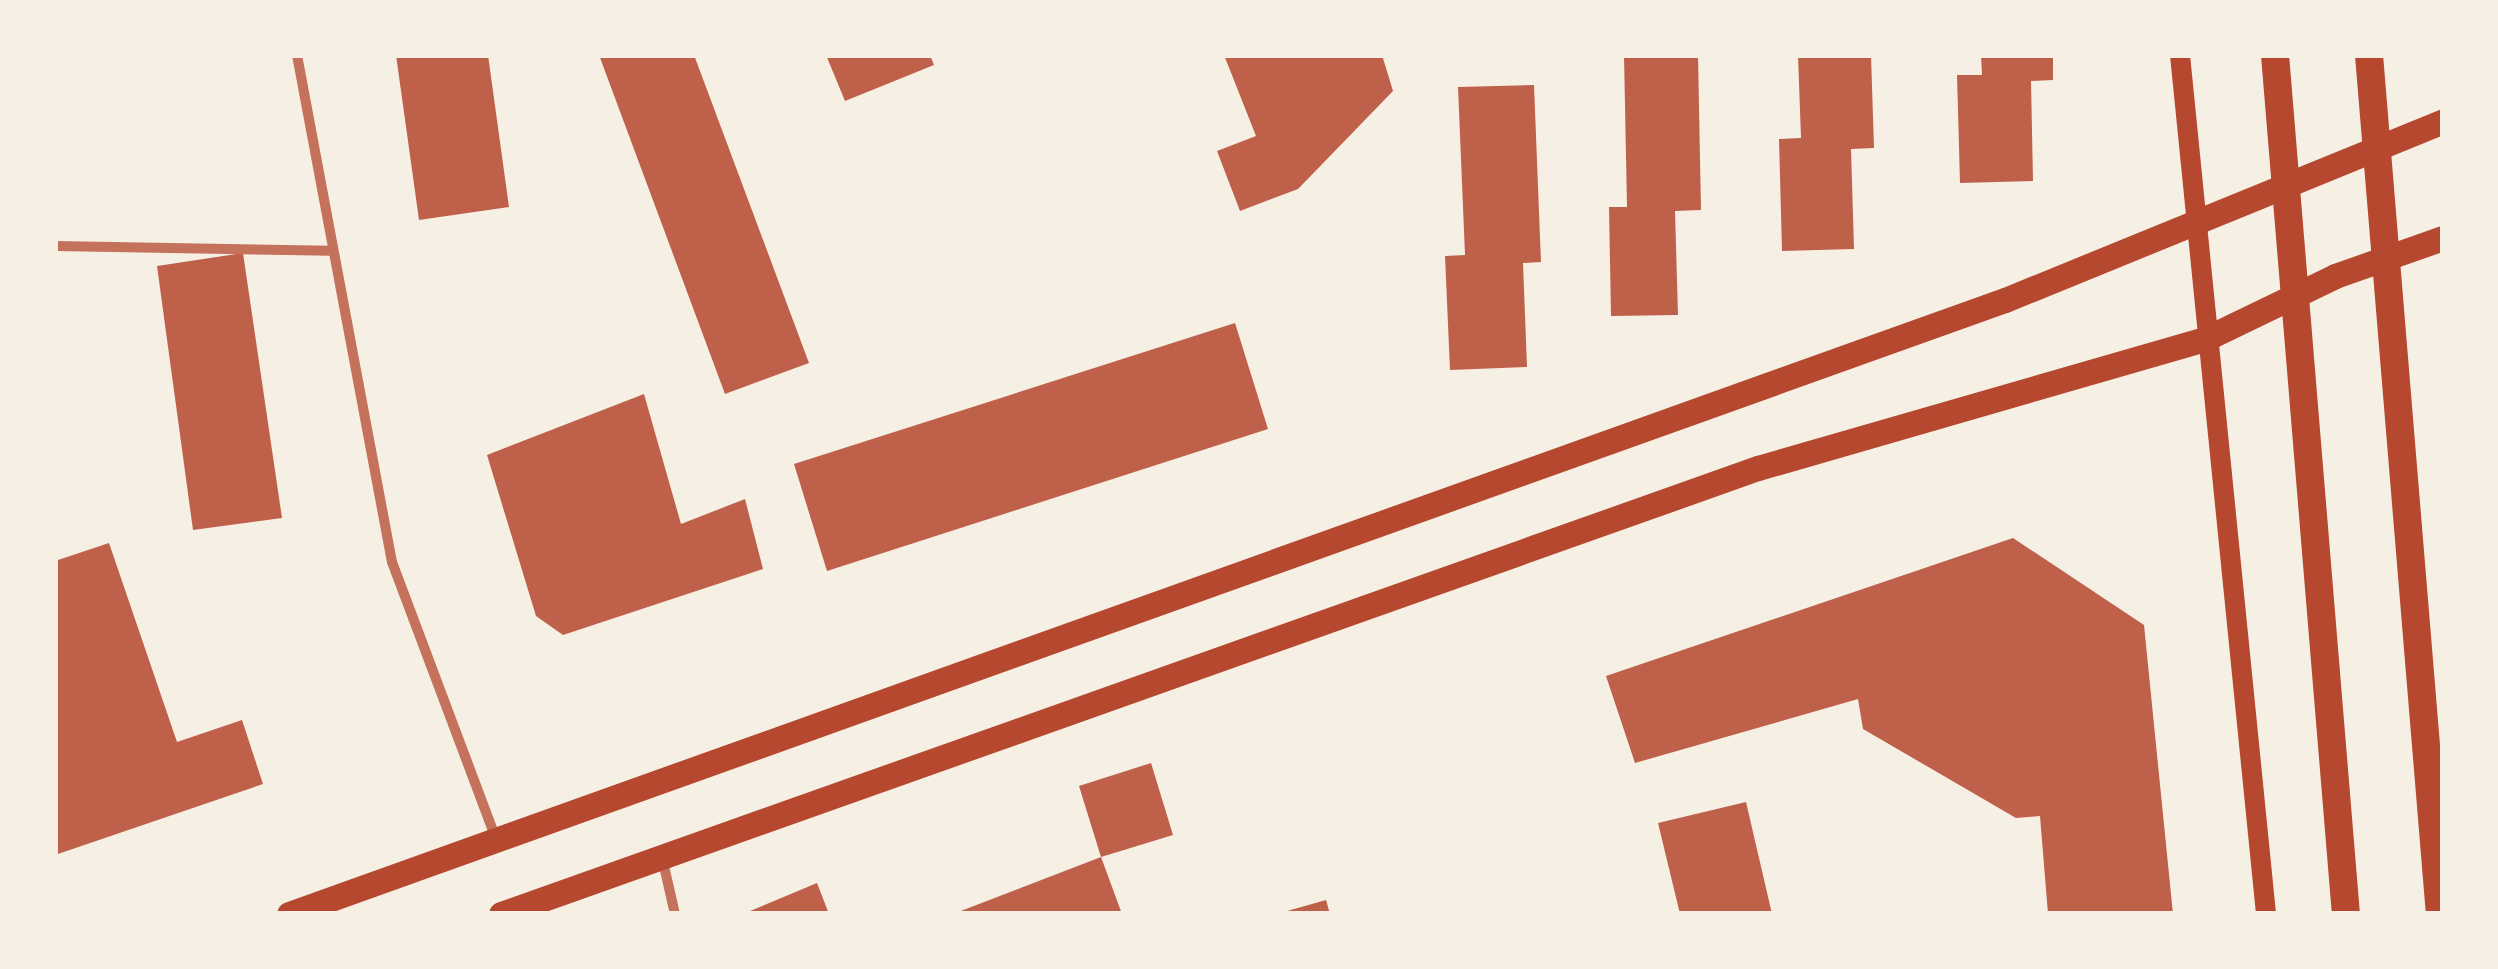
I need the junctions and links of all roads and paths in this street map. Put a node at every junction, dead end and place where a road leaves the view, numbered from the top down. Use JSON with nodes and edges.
{"nodes":[{"id":1,"x":297,"y":55,"type":"edge"},
{"id":2,"x":2180,"y":55,"type":"edge"},
{"id":3,"x":2274,"y":55,"type":"edge"},
{"id":4,"x":2369,"y":55,"type":"edge"},
{"id":5,"x":2443,"y":121,"type":"edge"},
{"id":6,"x":2194,"y":228,"type":"junction"},
{"id":7,"x":2443,"y":238,"type":"edge"},
{"id":8,"x":55,"y":246,"type":"edge"},
{"id":9,"x":331,"y":251,"type":"junction"},
{"id":10,"x":2207,"y":338,"type":"junction"},
{"id":11,"x":496,"y":838,"type":"junction"},
{"id":12,"x":662,"y":856,"type":"junction"},
{"id":13,"x":289,"y":914,"type":"edge"},
{"id":14,"x":501,"y":914,"type":"edge"},
{"id":15,"x":675,"y":914,"type":"edge"},
{"id":16,"x":2266,"y":914,"type":"edge"},
{"id":17,"x":2346,"y":914,"type":"edge"},
{"id":18,"x":2440,"y":914,"type":"edge"}],
"edges":[{"from":1,"to":9,"type":"street"},
{"from":2,"to":6,"type":"main road"},
{"from":3,"to":17,"type":"highway"},
{"from":4,"to":18,"type":"highway"},
{"from":5,"to":6,"type":"main road"},
{"from":6,"to":10,"type":"main road"},
{"from":6,"to":11,"type":"main road"},
{"from":7,"to":10,"type":"main road"},
{"from":8,"to":9,"type":"street"},
{"from":9,"to":11,"type":"street"},
{"from":10,"to":12,"type":"main road"},
{"from":10,"to":16,"type":"main road"},
{"from":11,"to":13,"type":"main road"},
{"from":12,"to":14,"type":"main road"},
{"from":12,"to":15,"type":"street"}]}
